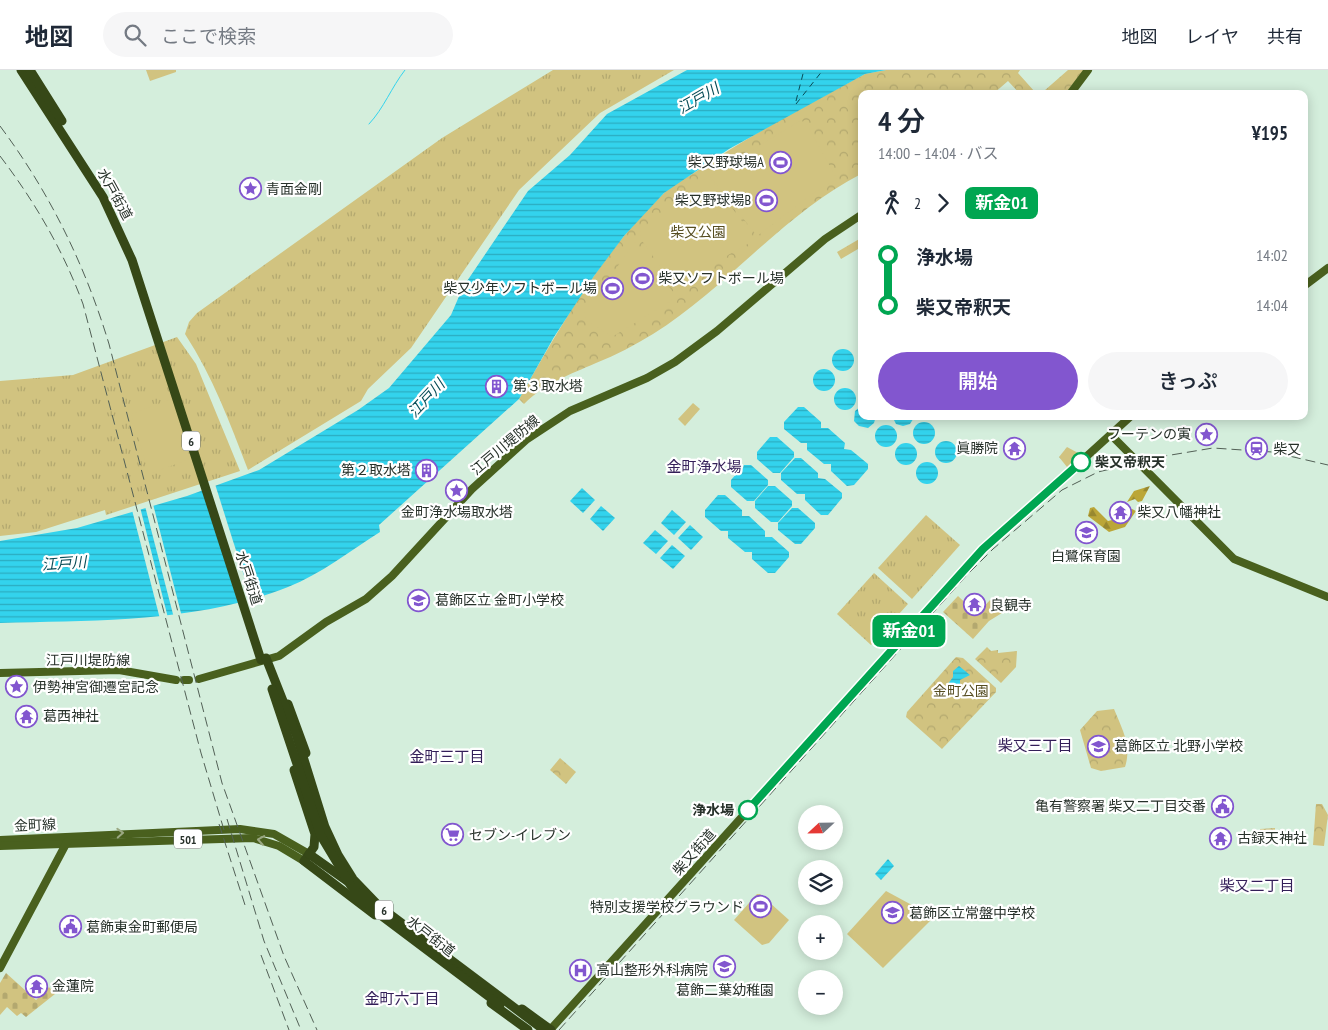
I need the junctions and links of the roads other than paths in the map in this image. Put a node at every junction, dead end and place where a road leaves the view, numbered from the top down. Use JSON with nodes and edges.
{"nodes":[{"id":1,"x":21,"y":70,"type":"edge"},
{"id":2,"x":30,"y":70,"type":"edge"},
{"id":3,"x":1088,"y":70,"type":"edge"},
{"id":4,"x":1073,"y":90,"type":"edge"},
{"id":5,"x":62,"y":127,"type":"junction"},
{"id":6,"x":858,"y":217,"type":"edge"},
{"id":7,"x":1328,"y":268,"type":"edge"},
{"id":8,"x":1308,"y":283,"type":"edge"},
{"id":9,"x":1127,"y":420,"type":"edge"},
{"id":10,"x":1110,"y":435,"type":"junction"},
{"id":11,"x":1328,"y":597,"type":"edge"},
{"id":12,"x":264,"y":659,"type":"junction"},
{"id":13,"x":0,"y":673,"type":"edge"},
{"id":14,"x":199,"y":679,"type":"dead end"},
{"id":15,"x":183,"y":680,"type":"dead end"},
{"id":16,"x":275,"y":682,"type":"junction"},
{"id":17,"x":275,"y":697,"type":"junction"},
{"id":18,"x":71,"y":836,"type":"junction"},
{"id":19,"x":0,"y":840,"type":"edge"},
{"id":20,"x":66,"y":843,"type":"junction"},
{"id":21,"x":0,"y":846,"type":"edge"},
{"id":22,"x":339,"y":850,"type":"junction"},
{"id":23,"x":307,"y":858,"type":"junction"},
{"id":24,"x":322,"y":864,"type":"junction"},
{"id":25,"x":325,"y":875,"type":"junction"},
{"id":26,"x":380,"y":905,"type":"junction"},
{"id":27,"x":0,"y":968,"type":"edge"},
{"id":28,"x":528,"y":1030,"type":"edge"},
{"id":29,"x":535,"y":1030,"type":"edge"},
{"id":30,"x":544,"y":1030,"type":"edge"},
{"id":31,"x":551,"y":1030,"type":"edge"}],
"edges":[{"from":1,"to":5,"type":"highway","name":"水戸街道","number":"6"},
{"from":2,"to":5,"type":"highway","name":"水戸街道","number":"6"},
{"from":3,"to":4,"type":"main road"},
{"from":5,"to":12,"type":"highway","name":"水戸街道","number":"6"},
{"from":6,"to":14,"type":"main road","name":"江戸川堤防線"},
{"from":7,"to":8,"type":"main road"},
{"from":9,"to":10,"type":"main road","name":"柴又街道"},
{"from":10,"to":11,"type":"main road"},
{"from":10,"to":31,"type":"main road","name":"柴又街道"},
{"from":12,"to":16,"type":"highway","name":"水戸街道","number":"6","bridge":true},
{"from":12,"to":17,"type":"highway","name":"水戸街道","number":"6"},
{"from":13,"to":15,"type":"main road","name":"江戸川堤防線"},
{"from":16,"to":22,"type":"highway","bridge":true},
{"from":16,"to":30,"type":"highway","name":"水戸街道","number":"6","bridge":true},
{"from":17,"to":23,"type":"highway","bridge":true},
{"from":17,"to":29,"type":"highway","name":"水戸街道","number":"6","bridge":true},
{"from":18,"to":19,"type":"main road","name":"金町線"},
{"from":18,"to":20,"type":"main road"},
{"from":18,"to":23,"type":"main road","number":"501","one_way":true},
{"from":20,"to":21,"type":"main road","name":"金町線"},
{"from":23,"to":20,"type":"main road","number":"501","one_way":true},
{"from":20,"to":27,"type":"main road"},
{"from":22,"to":24,"type":"highway"},
{"from":22,"to":26,"type":"highway"},
{"from":23,"to":24,"type":"highway"},
{"from":23,"to":25,"type":"highway","name":"水戸街道","number":"6"},
{"from":24,"to":25,"type":"highway"},
{"from":24,"to":26,"type":"highway"},
{"from":25,"to":28,"type":"highway","name":"水戸街道","number":"6"},
{"from":26,"to":31,"type":"highway","name":"水戸街道","number":"6"}]}
